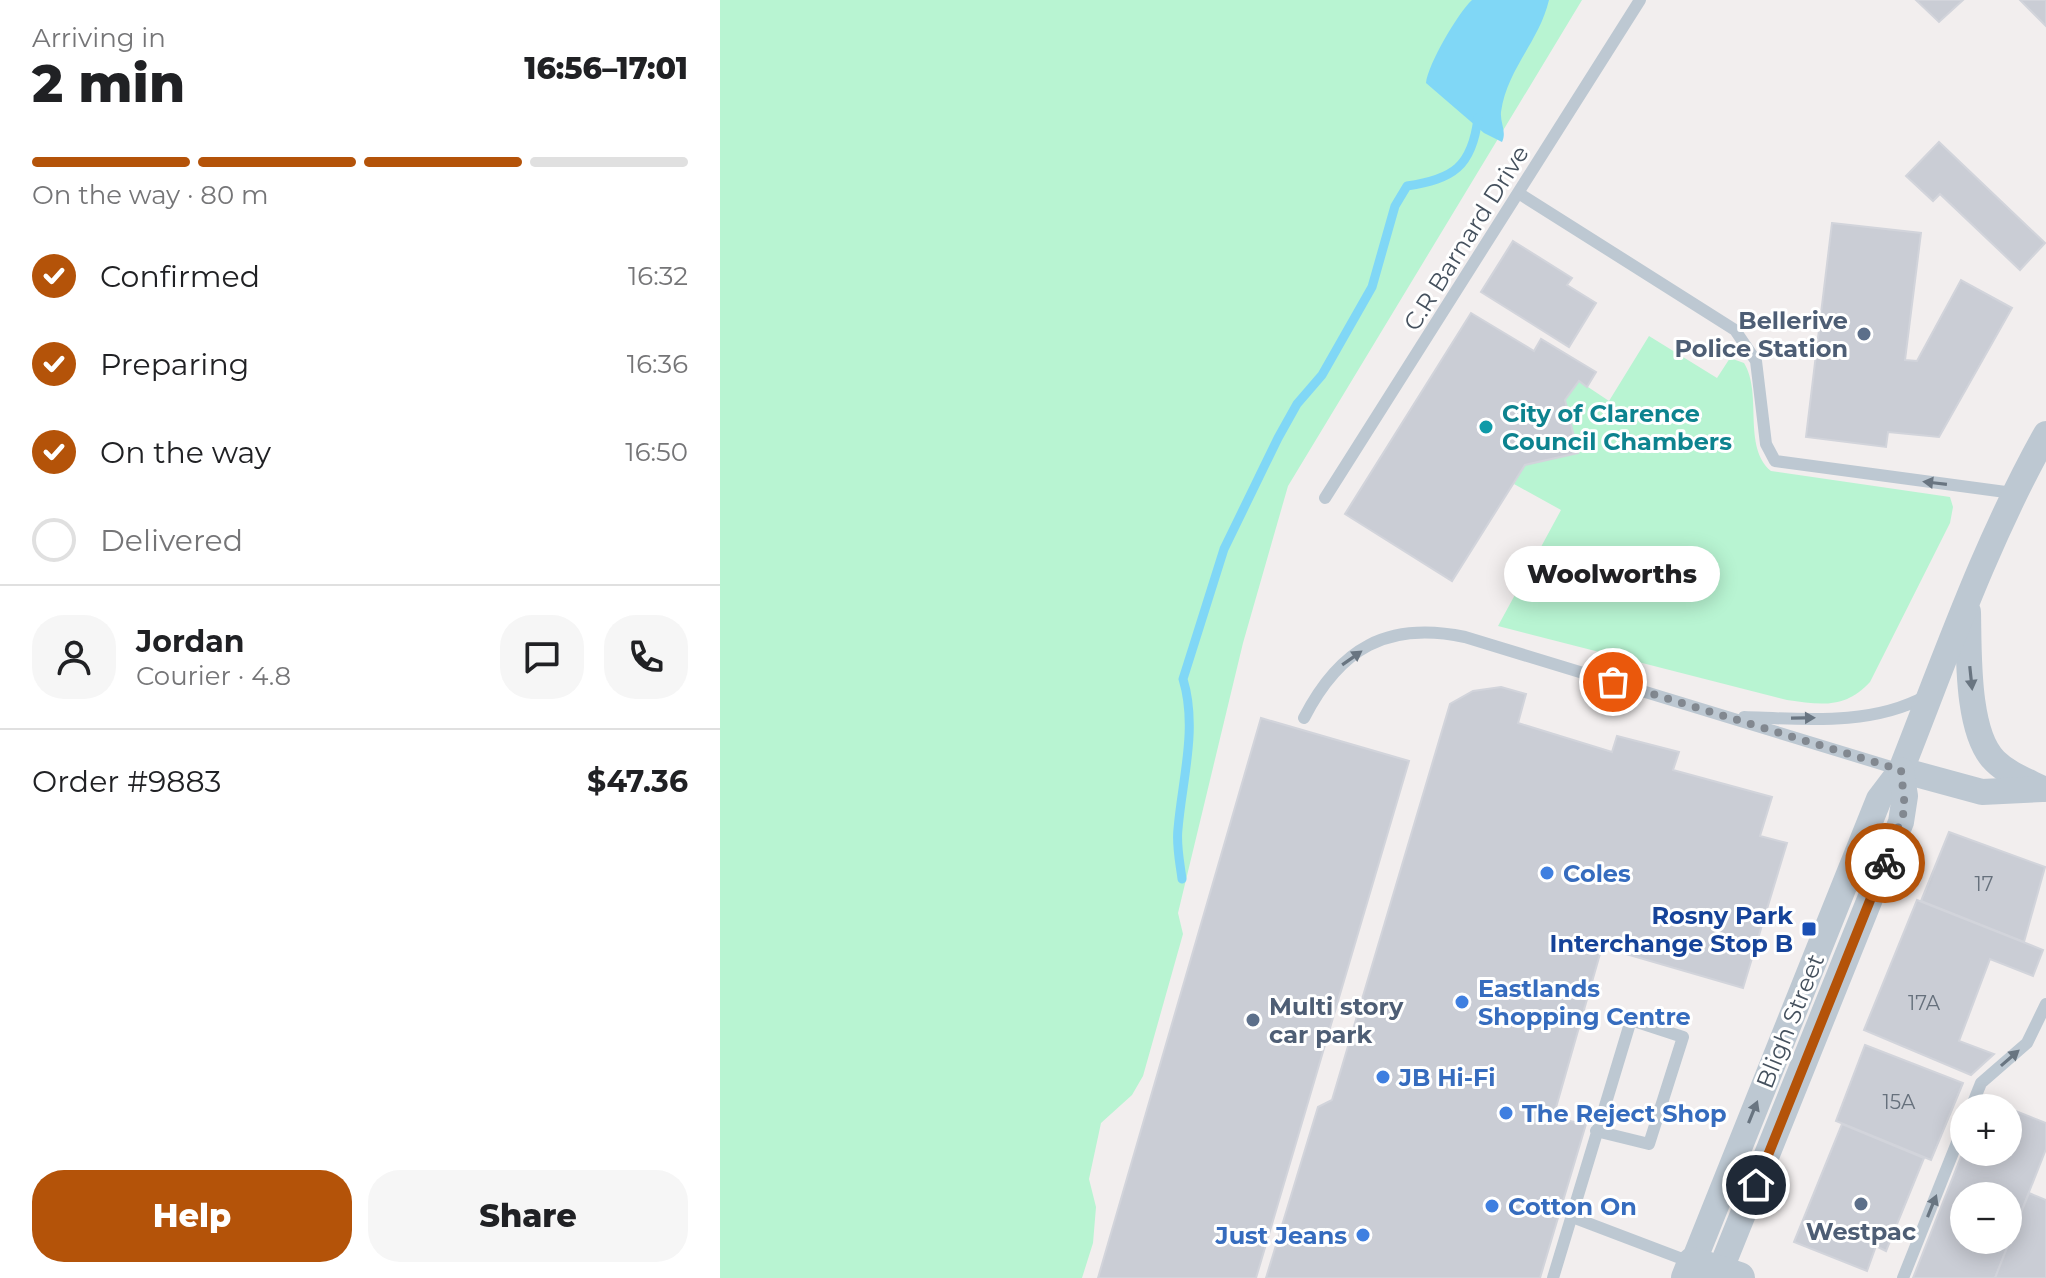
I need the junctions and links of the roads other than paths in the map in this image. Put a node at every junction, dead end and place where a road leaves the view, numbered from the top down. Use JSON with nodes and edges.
{"nodes":[{"id":1,"x":1640,"y":0,"type":"edge"},
{"id":2,"x":1520,"y":194,"type":"junction"},
{"id":3,"x":2046,"y":434,"type":"edge"},
{"id":4,"x":2013,"y":493,"type":"junction"},
{"id":5,"x":1325,"y":498,"type":"dead end"},
{"id":6,"x":1967,"y":600,"type":"junction"},
{"id":7,"x":1931,"y":692,"type":"junction"},
{"id":8,"x":1725,"y":716,"type":"junction"},
{"id":9,"x":1304,"y":718,"type":"dead end"},
{"id":10,"x":1901,"y":770,"type":"junction"},
{"id":11,"x":2045,"y":789,"type":"edge"},
{"id":12,"x":2046,"y":1005,"type":"edge"},
{"id":13,"x":1977,"y":1094,"type":"edge"},
{"id":14,"x":1596,"y":1131,"type":"junction"},
{"id":15,"x":1950,"y":1160,"type":"edge"},
{"id":16,"x":1572,"y":1217,"type":"junction"},
{"id":17,"x":1711,"y":1274,"type":"edge"},
{"id":18,"x":1553,"y":1278,"type":"edge"},
{"id":19,"x":1903,"y":1278,"type":"edge"}],
"edges":[{"from":1,"to":2,"type":"lane","name":"C.R Barnard Drive"},
{"from":4,"to":2,"type":"lane","one_way":true},
{"from":2,"to":5,"type":"lane","name":"C.R Barnard Drive"},
{"from":3,"to":4,"type":"street","name":"Bligh Street"},
{"from":4,"to":6,"type":"street","name":"Bligh Street"},
{"from":6,"to":7,"type":"street","name":"Bligh Street"},
{"from":6,"to":11,"type":"street","one_way":true},
{"from":8,"to":7,"type":"lane","one_way":true},
{"from":7,"to":10,"type":"street","name":"Bligh Street"},
{"from":9,"to":8,"type":"lane","one_way":true},
{"from":8,"to":10,"type":"lane"},
{"from":10,"to":11,"type":"street"},
{"from":10,"to":17,"type":"street","name":"Bligh Street"},
{"from":13,"to":12,"type":"lane","one_way":true},
{"from":14,"to":14,"type":"lane"},
{"from":14,"to":16,"type":"lane"},
{"from":19,"to":15,"type":"lane","one_way":true},
{"from":16,"to":17,"type":"lane"},
{"from":16,"to":18,"type":"lane"}]}
